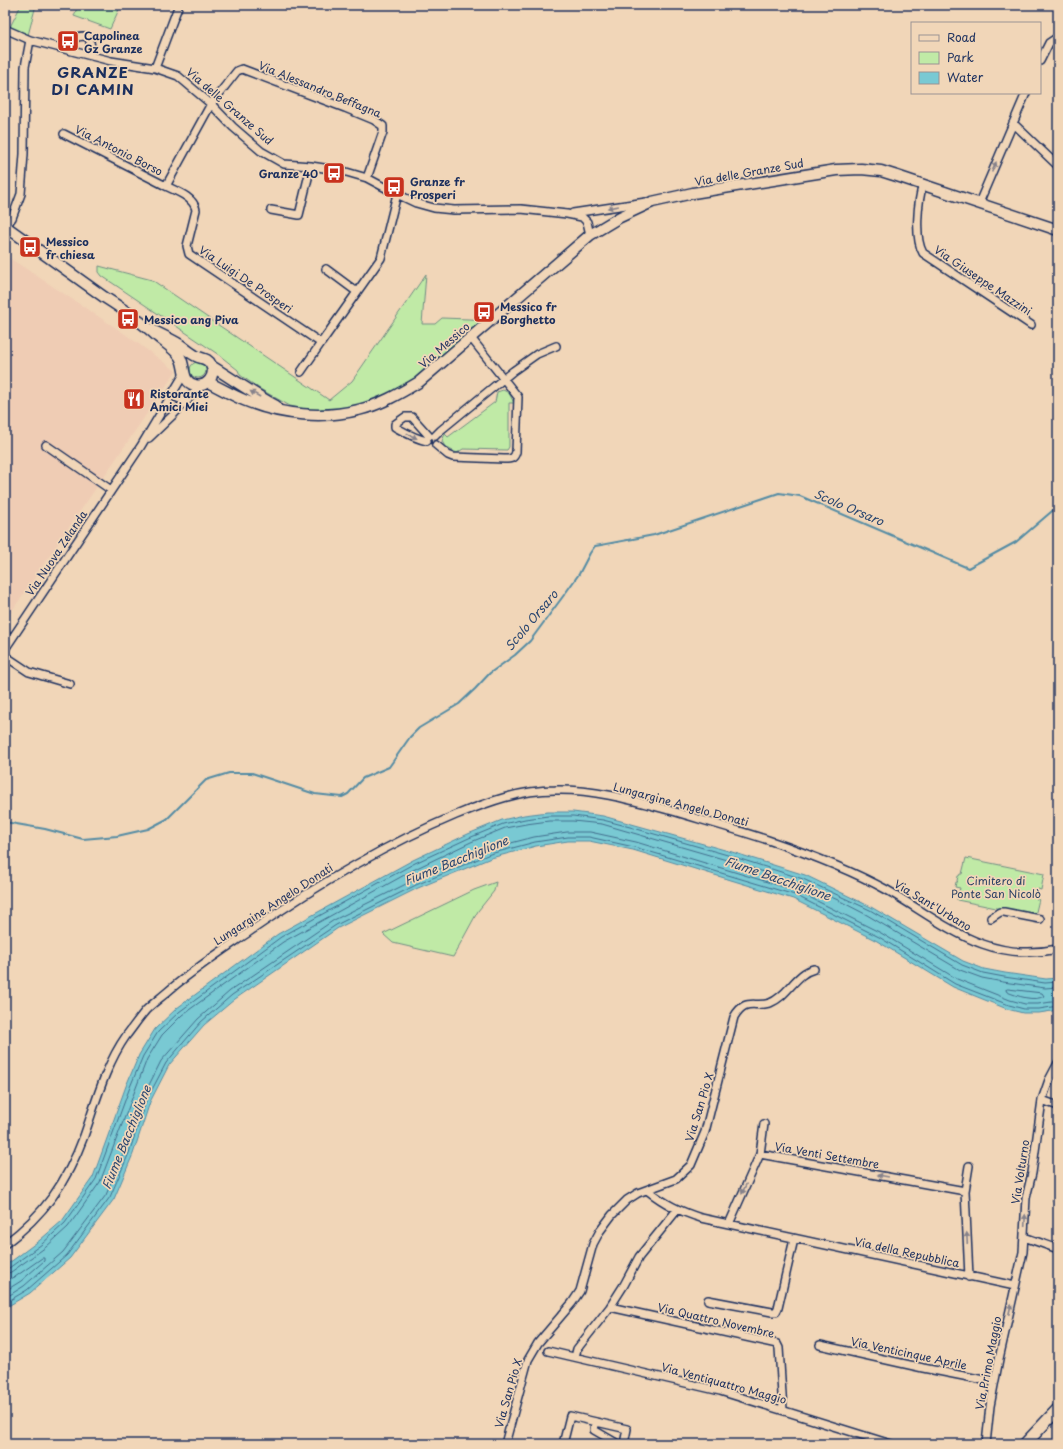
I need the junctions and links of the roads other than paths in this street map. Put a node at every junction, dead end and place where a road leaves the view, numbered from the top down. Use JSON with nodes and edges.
{"nodes":[{"id":1,"x":178,"y":7,"type":"dead end"},
{"id":2,"x":5,"y":29,"type":"edge"},
{"id":3,"x":1058,"y":37,"type":"edge"},
{"id":4,"x":30,"y":40,"type":"junction"},
{"id":5,"x":68,"y":50,"type":"junction"},
{"id":6,"x":91,"y":56,"type":"junction"},
{"id":7,"x":1041,"y":60,"type":"edge"},
{"id":8,"x":155,"y":68,"type":"junction"},
{"id":9,"x":1026,"y":94,"type":"edge"},
{"id":10,"x":211,"y":104,"type":"junction"},
{"id":11,"x":1013,"y":124,"type":"junction"},
{"id":12,"x":64,"y":134,"type":"dead end"},
{"id":13,"x":311,"y":166,"type":"junction"},
{"id":14,"x":1058,"y":166,"type":"edge"},
{"id":15,"x":367,"y":178,"type":"junction"},
{"id":16,"x":923,"y":184,"type":"junction"},
{"id":17,"x":166,"y":186,"type":"junction"},
{"id":18,"x":397,"y":194,"type":"junction"},
{"id":19,"x":652,"y":202,"type":"junction"},
{"id":20,"x":979,"y":203,"type":"junction"},
{"id":21,"x":271,"y":210,"type":"dead end"},
{"id":22,"x":567,"y":214,"type":"junction"},
{"id":23,"x":5,"y":226,"type":"edge"},
{"id":24,"x":1058,"y":230,"type":"edge"},
{"id":25,"x":590,"y":235,"type":"junction"},
{"id":26,"x":326,"y":269,"type":"dead end"},
{"id":27,"x":358,"y":292,"type":"junction"},
{"id":28,"x":1031,"y":325,"type":"dead end"},
{"id":29,"x":149,"y":328,"type":"junction"},
{"id":30,"x":471,"y":338,"type":"junction"},
{"id":31,"x":321,"y":344,"type":"junction"},
{"id":32,"x":556,"y":346,"type":"dead end"},
{"id":33,"x":197,"y":356,"type":"junction"},
{"id":34,"x":213,"y":368,"type":"junction"},
{"id":35,"x":184,"y":371,"type":"junction"},
{"id":36,"x":301,"y":372,"type":"dead end"},
{"id":37,"x":503,"y":379,"type":"junction"},
{"id":38,"x":204,"y":384,"type":"junction"},
{"id":39,"x":173,"y":393,"type":"junction"},
{"id":40,"x":188,"y":400,"type":"junction"},
{"id":41,"x":289,"y":412,"type":"junction"},
{"id":42,"x":46,"y":445,"type":"dead end"},
{"id":43,"x":141,"y":446,"type":"junction"},
{"id":44,"x":111,"y":490,"type":"junction"},
{"id":45,"x":5,"y":649,"type":"edge"},
{"id":46,"x":5,"y":656,"type":"edge"},
{"id":47,"x":70,"y":684,"type":"dead end"},
{"id":48,"x":824,"y":860,"type":"joint"},
{"id":49,"x":991,"y":918,"type":"dead end"},
{"id":50,"x":1040,"y":919,"type":"dead end"},
{"id":51,"x":1058,"y":949,"type":"edge"},
{"id":52,"x":814,"y":969,"type":"dead end"},
{"id":53,"x":1058,"y":1063,"type":"edge"},
{"id":54,"x":1042,"y":1100,"type":"junction"},
{"id":55,"x":1058,"y":1106,"type":"edge"},
{"id":56,"x":764,"y":1124,"type":"dead end"},
{"id":57,"x":760,"y":1154,"type":"junction"},
{"id":58,"x":969,"y":1166,"type":"dead end"},
{"id":59,"x":647,"y":1190,"type":"junction"},
{"id":60,"x":965,"y":1191,"type":"junction"},
{"id":61,"x":677,"y":1210,"type":"junction"},
{"id":62,"x":729,"y":1224,"type":"junction"},
{"id":63,"x":1024,"y":1237,"type":"junction"},
{"id":64,"x":794,"y":1238,"type":"junction"},
{"id":65,"x":5,"y":1244,"type":"edge"},
{"id":66,"x":1058,"y":1249,"type":"edge"},
{"id":67,"x":969,"y":1277,"type":"junction"},
{"id":68,"x":1015,"y":1286,"type":"junction"},
{"id":69,"x":708,"y":1300,"type":"dead end"},
{"id":70,"x":610,"y":1307,"type":"junction"},
{"id":71,"x":820,"y":1345,"type":"dead end"},
{"id":72,"x":548,"y":1351,"type":"dead end"},
{"id":73,"x":575,"y":1358,"type":"junction"},
{"id":74,"x":994,"y":1382,"type":"junction"},
{"id":75,"x":1058,"y":1409,"type":"edge"},
{"id":76,"x":783,"y":1410,"type":"junction"},
{"id":77,"x":595,"y":1422,"type":"junction"},
{"id":78,"x":505,"y":1444,"type":"edge"},
{"id":79,"x":563,"y":1444,"type":"edge"},
{"id":80,"x":618,"y":1444,"type":"edge"},
{"id":81,"x":624,"y":1444,"type":"edge"},
{"id":82,"x":891,"y":1444,"type":"edge"},
{"id":83,"x":986,"y":1444,"type":"edge"},
{"id":84,"x":1025,"y":1444,"type":"edge"}],
"edges":[{"from":1,"to":8,"type":"street"},
{"from":2,"to":4,"type":"street","name":"Via delle Granze Sud"},
{"from":3,"to":7,"type":"street"},
{"from":4,"to":5,"type":"street","name":"Via delle Granze Sud"},
{"from":4,"to":23,"type":"street"},
{"from":5,"to":6,"type":"street","name":"Via delle Granze Sud"},
{"from":5,"to":6,"type":"street"},
{"from":6,"to":8,"type":"street","name":"Via delle Granze Sud"},
{"from":8,"to":10,"type":"street","name":"Via delle Granze Sud"},
{"from":9,"to":11,"type":"street"},
{"from":10,"to":13,"type":"street","name":"Via delle Granze Sud"},
{"from":10,"to":15,"type":"street","name":"Via Alessandro Beffagna"},
{"from":10,"to":17,"type":"street","name":"Via Antonio Borso"},
{"from":11,"to":14,"type":"street"},
{"from":20,"to":11,"type":"street","one_way":true},
{"from":12,"to":17,"type":"street","name":"Via Antonio Borso"},
{"from":13,"to":15,"type":"street","name":"Via delle Granze Sud"},
{"from":13,"to":21,"type":"street"},
{"from":15,"to":18,"type":"street","name":"Via delle Granze Sud"},
{"from":16,"to":19,"type":"street","name":"Via delle Granze Sud"},
{"from":16,"to":20,"type":"street","name":"Via delle Granze Sud"},
{"from":16,"to":28,"type":"street","name":"Via Giuseppe Mazzini"},
{"from":17,"to":31,"type":"street","name":"Via Luigi De Prosperi"},
{"from":18,"to":22,"type":"street","name":"Via delle Granze Sud"},
{"from":18,"to":27,"type":"street"},
{"from":19,"to":22,"type":"street","name":"Via delle Granze Sud","one_way":true},
{"from":19,"to":25,"type":"street","name":"Via Messico"},
{"from":20,"to":24,"type":"street","name":"Via delle Granze Sud"},
{"from":22,"to":25,"type":"street","name":"Via delle Granze Sud"},
{"from":23,"to":29,"type":"street","name":"Via Messico"},
{"from":25,"to":30,"type":"street","name":"Via Messico"},
{"from":26,"to":27,"type":"street"},
{"from":27,"to":31,"type":"street"},
{"from":29,"to":33,"type":"street","name":"Via Messico"},
{"from":29,"to":35,"type":"street","name":"Via Messico"},
{"from":30,"to":37,"type":"street"},
{"from":30,"to":41,"type":"street","name":"Via Messico"},
{"from":31,"to":36,"type":"street"},
{"from":32,"to":37,"type":"street"},
{"from":33,"to":34,"type":"street","name":"Via Messico"},
{"from":33,"to":35,"type":"street"},
{"from":34,"to":38,"type":"street"},
{"from":41,"to":34,"type":"street","name":"Via Messico","one_way":true},
{"from":35,"to":38,"type":"street","name":"Via Messico"},
{"from":35,"to":39,"type":"street","name":"Via Nuova Zelanda"},
{"from":37,"to":37,"type":"street"},
{"from":38,"to":40,"type":"street","name":"Via Nuova Zelanda"},
{"from":38,"to":41,"type":"street","name":"Via Messico"},
{"from":39,"to":40,"type":"street"},
{"from":39,"to":43,"type":"street","name":"Via Nuova Zelanda"},
{"from":40,"to":43,"type":"street","name":"Via Nuova Zelanda"},
{"from":42,"to":44,"type":"street"},
{"from":43,"to":44,"type":"street","name":"Via Nuova Zelanda"},
{"from":44,"to":45,"type":"street","name":"Via Nuova Zelanda"},
{"from":46,"to":47,"type":"street"},
{"from":48,"to":51,"type":"street","name":"Via Sant'Urbano"},
{"from":48,"to":65,"type":"street","name":"Lungargine Angelo Donati"},
{"from":49,"to":50,"type":"street"},
{"from":52,"to":59,"type":"street","name":"Via San Pio X"},
{"from":53,"to":54,"type":"street","name":"Via Volturno"},
{"from":54,"to":55,"type":"street"},
{"from":63,"to":54,"type":"street","name":"Via Volturno","one_way":true},
{"from":56,"to":57,"type":"street"},
{"from":60,"to":57,"type":"street","name":"Via Venti Settembre","one_way":true},
{"from":57,"to":62,"type":"street","name":"Via Venti Settembre","one_way":true},
{"from":58,"to":60,"type":"street"},
{"from":59,"to":61,"type":"street","name":"Via della Repubblica"},
{"from":59,"to":78,"type":"street","name":"Via San Pio X"},
{"from":67,"to":60,"type":"street","one_way":true},
{"from":61,"to":62,"type":"street","name":"Via della Repubblica"},
{"from":61,"to":70,"type":"street"},
{"from":62,"to":64,"type":"street","name":"Via della Repubblica"},
{"from":63,"to":66,"type":"street"},
{"from":63,"to":68,"type":"street","name":"Via Volturno"},
{"from":64,"to":67,"type":"street","name":"Via della Repubblica"},
{"from":64,"to":69,"type":"street"},
{"from":67,"to":68,"type":"street","name":"Via della Repubblica"},
{"from":74,"to":68,"type":"street","name":"Via Primo Maggio","one_way":true},
{"from":70,"to":73,"type":"street"},
{"from":70,"to":76,"type":"street","name":"Via Quattro Novembre"},
{"from":71,"to":74,"type":"street","name":"Via Venticinque Aprile"},
{"from":72,"to":73,"type":"street","name":"Via Ventiquattro Maggio"},
{"from":73,"to":76,"type":"street","name":"Via Ventiquattro Maggio"},
{"from":74,"to":83,"type":"street","name":"Via Primo Maggio"},
{"from":75,"to":84,"type":"main road"},
{"from":76,"to":82,"type":"street","name":"Via Ventiquattro Maggio"},
{"from":77,"to":79,"type":"street"},
{"from":77,"to":80,"type":"street"},
{"from":77,"to":81,"type":"street"}]}
